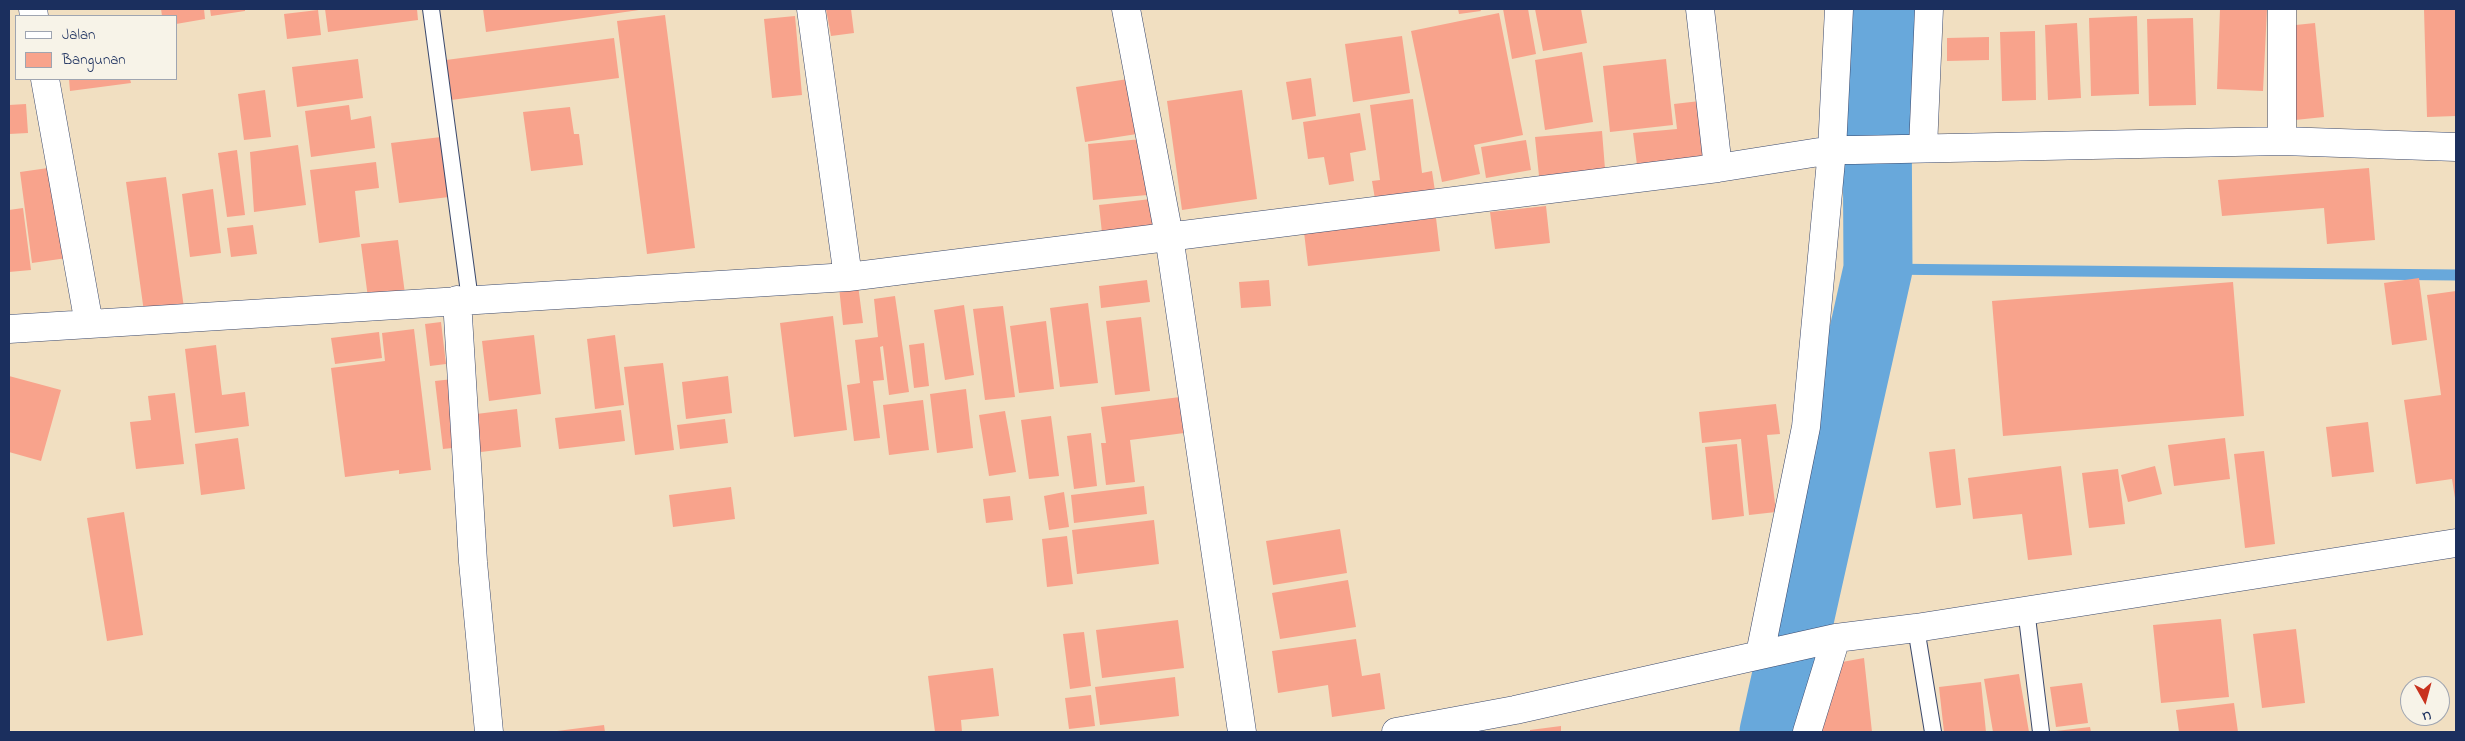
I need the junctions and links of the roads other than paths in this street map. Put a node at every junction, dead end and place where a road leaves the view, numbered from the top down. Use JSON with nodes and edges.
{"nodes":[{"id":1,"x":431,"y":9,"type":"edge"},
{"id":2,"x":811,"y":9,"type":"edge"},
{"id":3,"x":1126,"y":9,"type":"edge"},
{"id":4,"x":1700,"y":9,"type":"edge"},
{"id":5,"x":1839,"y":9,"type":"edge"},
{"id":6,"x":1929,"y":9,"type":"edge"},
{"id":7,"x":2282,"y":9,"type":"edge"},
{"id":8,"x":45,"y":80,"type":"edge"},
{"id":9,"x":2282,"y":141,"type":"junction"},
{"id":10,"x":2456,"y":147,"type":"edge"},
{"id":11,"x":1923,"y":148,"type":"junction"},
{"id":12,"x":1843,"y":150,"type":"junction"},
{"id":13,"x":1718,"y":168,"type":"junction"},
{"id":14,"x":1169,"y":236,"type":"junction"},
{"id":15,"x":848,"y":277,"type":"junction"},
{"id":16,"x":464,"y":300,"type":"junction"},
{"id":17,"x":89,"y":324,"type":"junction"},
{"id":18,"x":9,"y":329,"type":"edge"},
{"id":19,"x":2456,"y":543,"type":"edge"},
{"id":20,"x":2026,"y":609,"type":"junction"},
{"id":21,"x":1916,"y":628,"type":"junction"},
{"id":22,"x":1833,"y":639,"type":"junction"},
{"id":23,"x":1768,"y":652,"type":"junction"},
{"id":24,"x":489,"y":732,"type":"edge"},
{"id":25,"x":1242,"y":732,"type":"edge"},
{"id":26,"x":1396,"y":732,"type":"edge"},
{"id":27,"x":1807,"y":732,"type":"edge"},
{"id":28,"x":1933,"y":732,"type":"edge"},
{"id":29,"x":2041,"y":732,"type":"edge"}],
"edges":[{"from":1,"to":16,"type":"lane"},
{"from":2,"to":15,"type":"street"},
{"from":3,"to":14,"type":"street"},
{"from":4,"to":13,"type":"street"},
{"from":5,"to":12,"type":"street"},
{"from":6,"to":11,"type":"street"},
{"from":7,"to":9,"type":"street"},
{"from":8,"to":17,"type":"street"},
{"from":9,"to":10,"type":"street"},
{"from":9,"to":11,"type":"street"},
{"from":11,"to":12,"type":"street"},
{"from":12,"to":13,"type":"street"},
{"from":12,"to":23,"type":"street"},
{"from":13,"to":14,"type":"street"},
{"from":14,"to":15,"type":"street"},
{"from":14,"to":25,"type":"street"},
{"from":15,"to":16,"type":"street"},
{"from":16,"to":17,"type":"street"},
{"from":16,"to":24,"type":"street"},
{"from":17,"to":18,"type":"street"},
{"from":19,"to":20,"type":"street"},
{"from":20,"to":21,"type":"street"},
{"from":20,"to":29,"type":"lane"},
{"from":21,"to":22,"type":"street"},
{"from":21,"to":28,"type":"lane"},
{"from":22,"to":23,"type":"street"},
{"from":22,"to":27,"type":"street"},
{"from":23,"to":26,"type":"street"}]}
